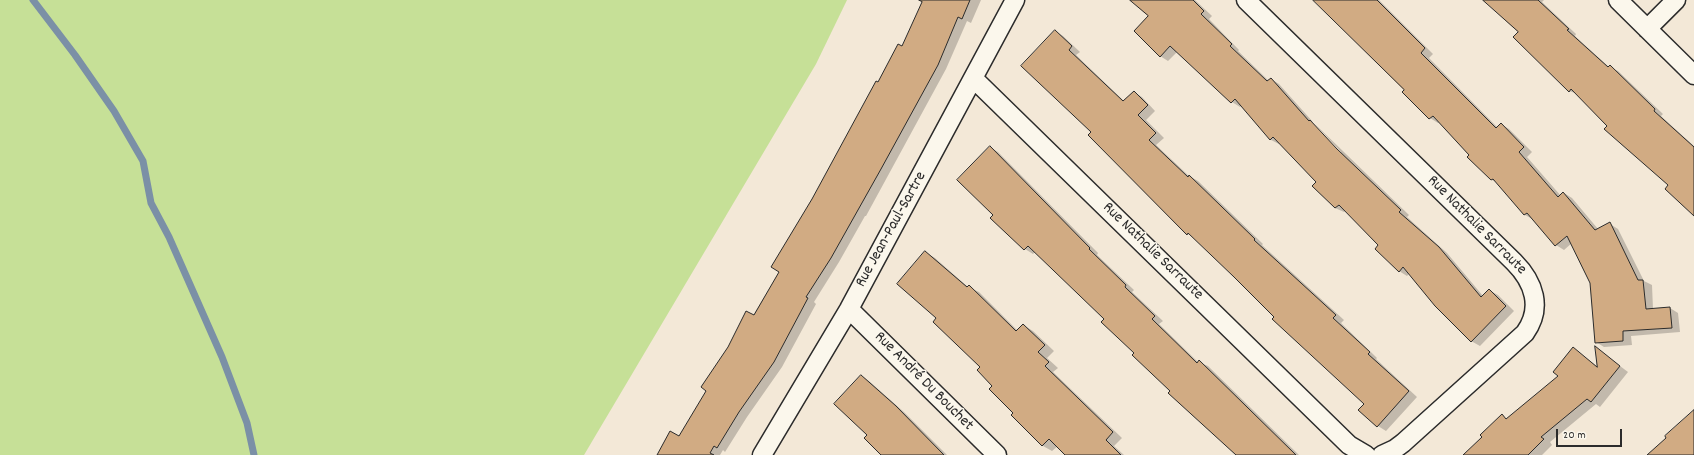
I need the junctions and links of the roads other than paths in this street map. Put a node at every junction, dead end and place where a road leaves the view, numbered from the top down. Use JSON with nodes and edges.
{"nodes":[{"id":1,"x":1015,"y":0,"type":"edge"},
{"id":2,"x":1246,"y":0,"type":"edge"},
{"id":3,"x":1618,"y":0,"type":"edge"},
{"id":4,"x":1676,"y":0,"type":"edge"},
{"id":5,"x":1647,"y":29,"type":"junction"},
{"id":6,"x":1694,"y":75,"type":"edge"},
{"id":7,"x":974,"y":79,"type":"junction"},
{"id":8,"x":849,"y":309,"type":"junction"},
{"id":9,"x":762,"y":455,"type":"edge"},
{"id":10,"x":997,"y":455,"type":"edge"},
{"id":11,"x":1366,"y":455,"type":"edge"},
{"id":12,"x":1382,"y":455,"type":"edge"}],
"edges":[{"from":1,"to":7,"type":"street","name":"Rue Jean-Paul-Sartre"},
{"from":2,"to":12,"type":"street","name":"Rue Nathalie Sarraute"},
{"from":3,"to":5,"type":"street"},
{"from":4,"to":5,"type":"street"},
{"from":5,"to":6,"type":"street"},
{"from":7,"to":8,"type":"street","name":"Rue Jean-Paul-Sartre"},
{"from":7,"to":11,"type":"street","name":"Rue Nathalie Sarraute"},
{"from":8,"to":9,"type":"street","name":"Rue Jean-Paul-Sartre"},
{"from":8,"to":10,"type":"street","name":"Rue André Du Bouchet"}]}
